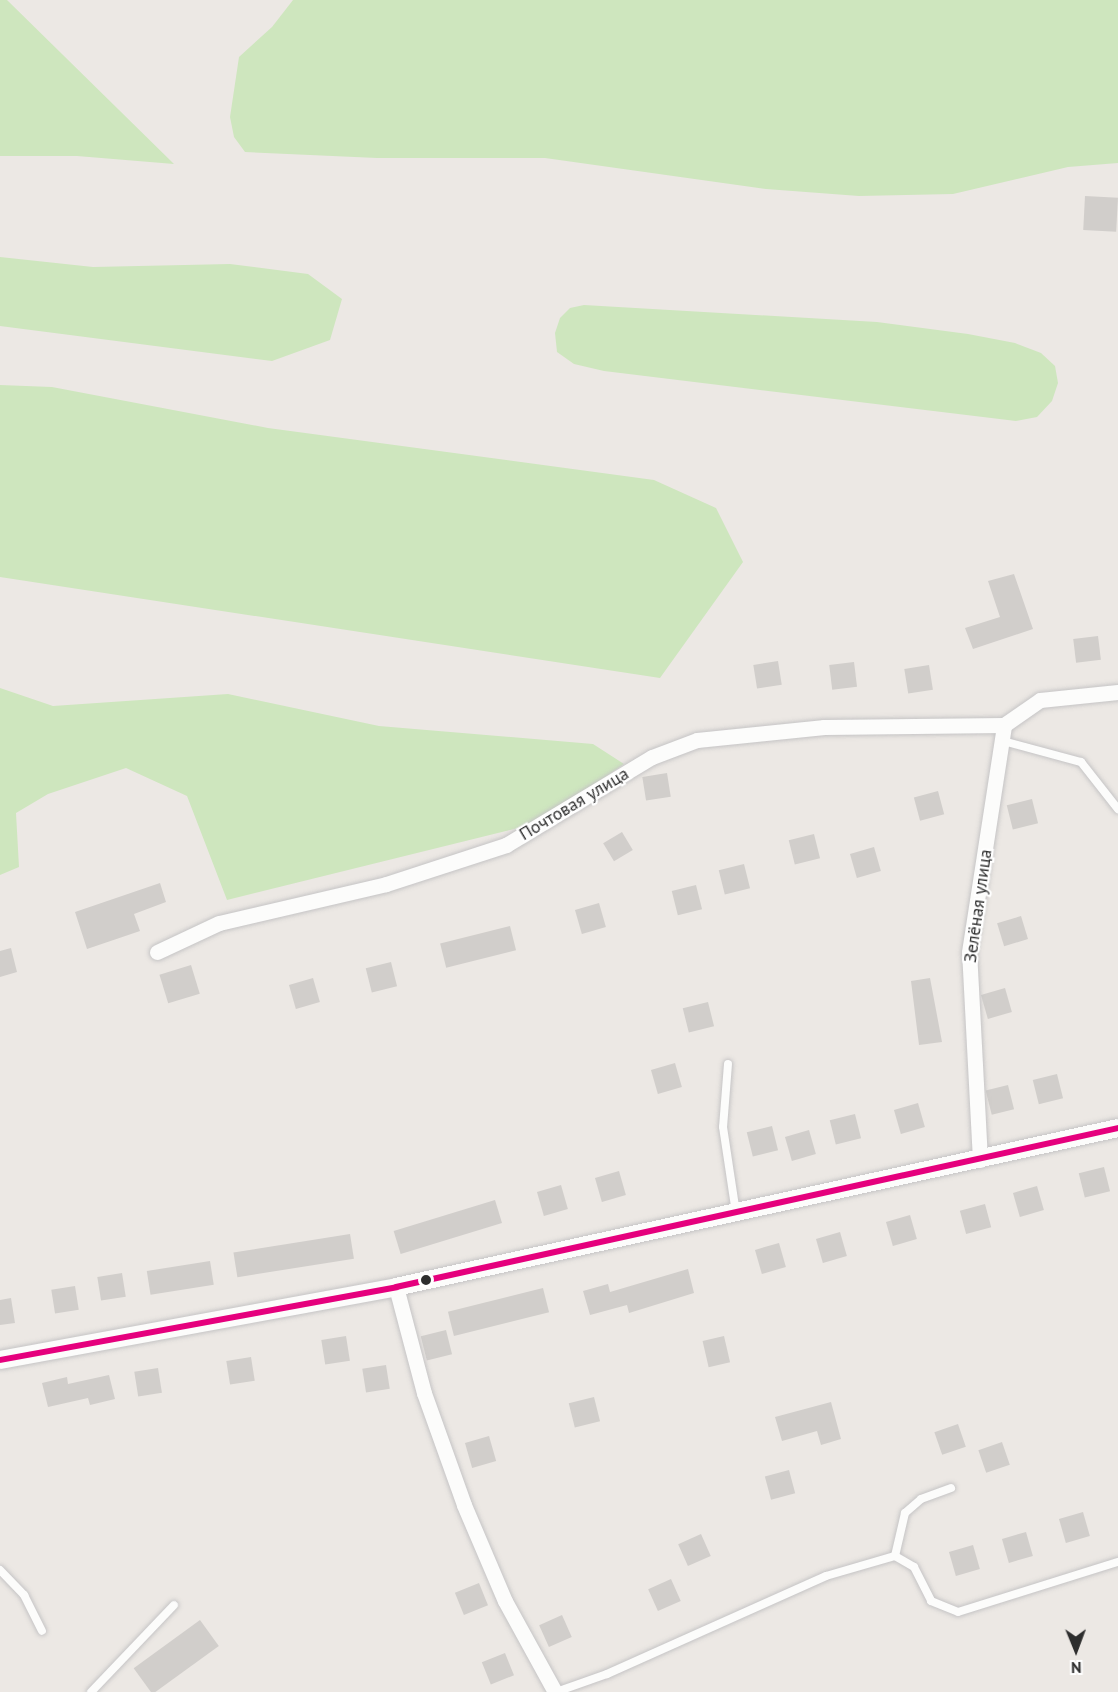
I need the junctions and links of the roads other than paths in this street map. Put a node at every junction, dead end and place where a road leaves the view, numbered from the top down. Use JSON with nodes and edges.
{"nodes":[{"id":1,"x":1118,"y":692,"type":"edge"},
{"id":2,"x":1004,"y":725,"type":"junction"},
{"id":3,"x":1003,"y":741,"type":"junction"},
{"id":4,"x":1118,"y":808,"type":"edge"},
{"id":5,"x":157,"y":952,"type":"dead end"},
{"id":6,"x":728,"y":1064,"type":"dead end"},
{"id":7,"x":1118,"y":1128,"type":"edge"},
{"id":8,"x":980,"y":1160,"type":"junction"},
{"id":9,"x":736,"y":1215,"type":"junction"},
{"id":10,"x":396,"y":1287,"type":"junction"},
{"id":11,"x":0,"y":1360,"type":"edge"},
{"id":12,"x":951,"y":1488,"type":"dead end"},
{"id":13,"x":895,"y":1556,"type":"junction"},
{"id":14,"x":1118,"y":1562,"type":"edge"},
{"id":15,"x":0,"y":1570,"type":"edge"},
{"id":16,"x":174,"y":1605,"type":"dead end"},
{"id":17,"x":42,"y":1631,"type":"dead end"},
{"id":18,"x":91,"y":1692,"type":"edge"},
{"id":19,"x":555,"y":1692,"type":"edge"}],
"edges":[{"from":1,"to":2,"type":"street"},
{"from":2,"to":3,"type":"street","name":"Зелёная улица"},
{"from":2,"to":5,"type":"street","name":"Почтовая улица"},
{"from":3,"to":4,"type":"lane"},
{"from":3,"to":8,"type":"street","name":"Зелёная улица"},
{"from":6,"to":9,"type":"lane"},
{"from":7,"to":8,"type":"street"},
{"from":8,"to":9,"type":"street"},
{"from":9,"to":10,"type":"street"},
{"from":10,"to":11,"type":"street"},
{"from":10,"to":19,"type":"street"},
{"from":12,"to":13,"type":"lane"},
{"from":13,"to":14,"type":"lane"},
{"from":13,"to":19,"type":"lane"},
{"from":15,"to":17,"type":"lane"},
{"from":16,"to":18,"type":"lane"}]}
